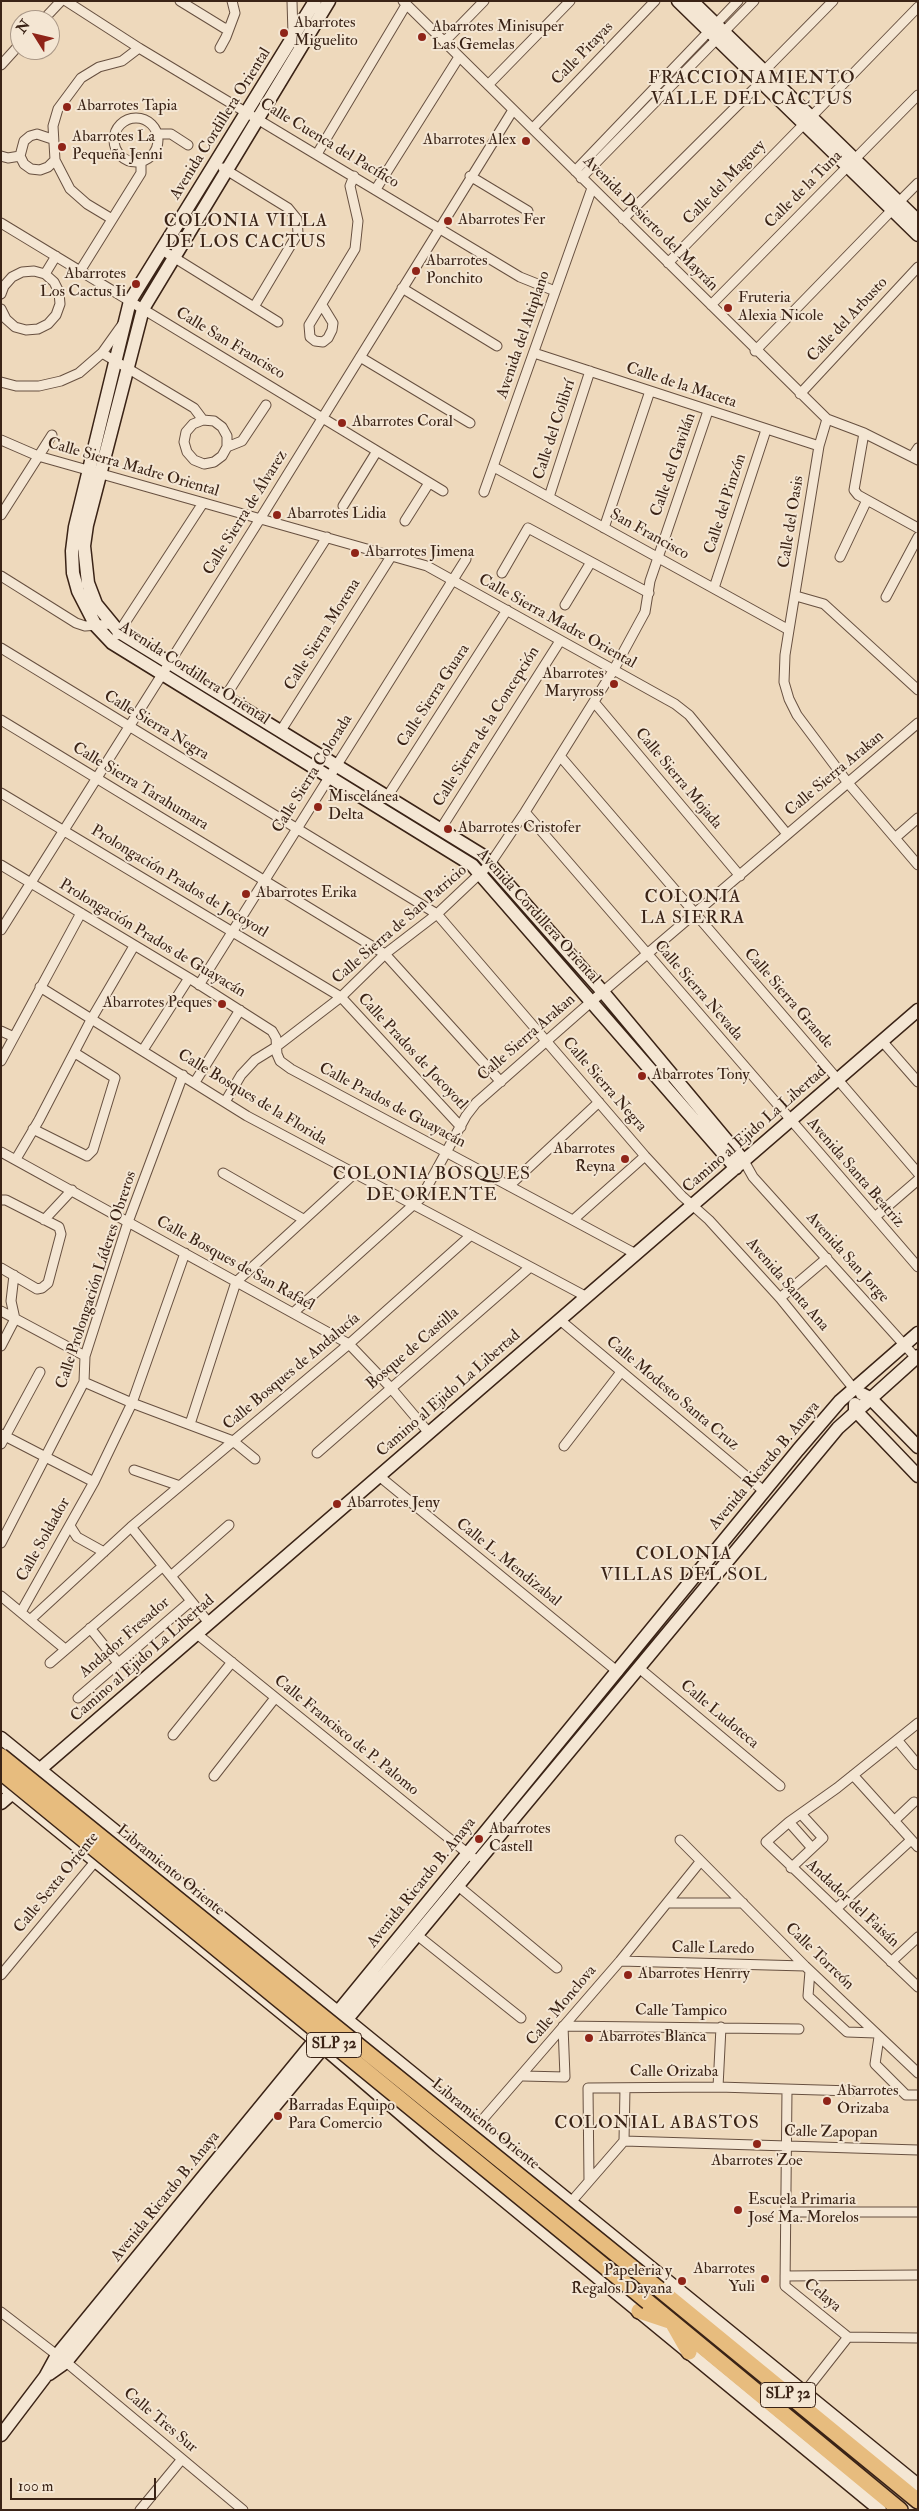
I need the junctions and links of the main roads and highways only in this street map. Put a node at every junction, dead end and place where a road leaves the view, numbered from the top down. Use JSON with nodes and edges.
{"nodes":[{"id":1,"x":1,"y":1756,"type":"edge"},
{"id":2,"x":1,"y":1772,"type":"edge"},
{"id":3,"x":25,"y":1782,"type":"junction"},
{"id":4,"x":683,"y":2308,"type":"junction"},
{"id":5,"x":717,"y":2321,"type":"road end"},
{"id":6,"x":672,"y":2322,"type":"junction"},
{"id":7,"x":689,"y":2352,"type":"road end"},
{"id":8,"x":918,"y":2501,"type":"edge"},
{"id":9,"x":900,"y":2510,"type":"edge"}],
"edges":[{"from":1,"to":3,"type":"highway","number":"SLP 32","bridge":true},
{"from":2,"to":3,"type":"highway","number":"SLP 32","bridge":true},
{"from":3,"to":4,"type":"highway","name":"Libramiento Oriente","number":"SLP 32","bridge":true},
{"from":3,"to":6,"type":"highway","name":"Libramiento Oriente","number":"SLP 32","bridge":true},
{"from":4,"to":5,"type":"highway"},
{"from":4,"to":8,"type":"highway","name":"Libramiento Oriente","number":"SLP 32"},
{"from":6,"to":7,"type":"highway"},
{"from":6,"to":9,"type":"highway","name":"Libramiento Oriente","number":"SLP 32"}]}
